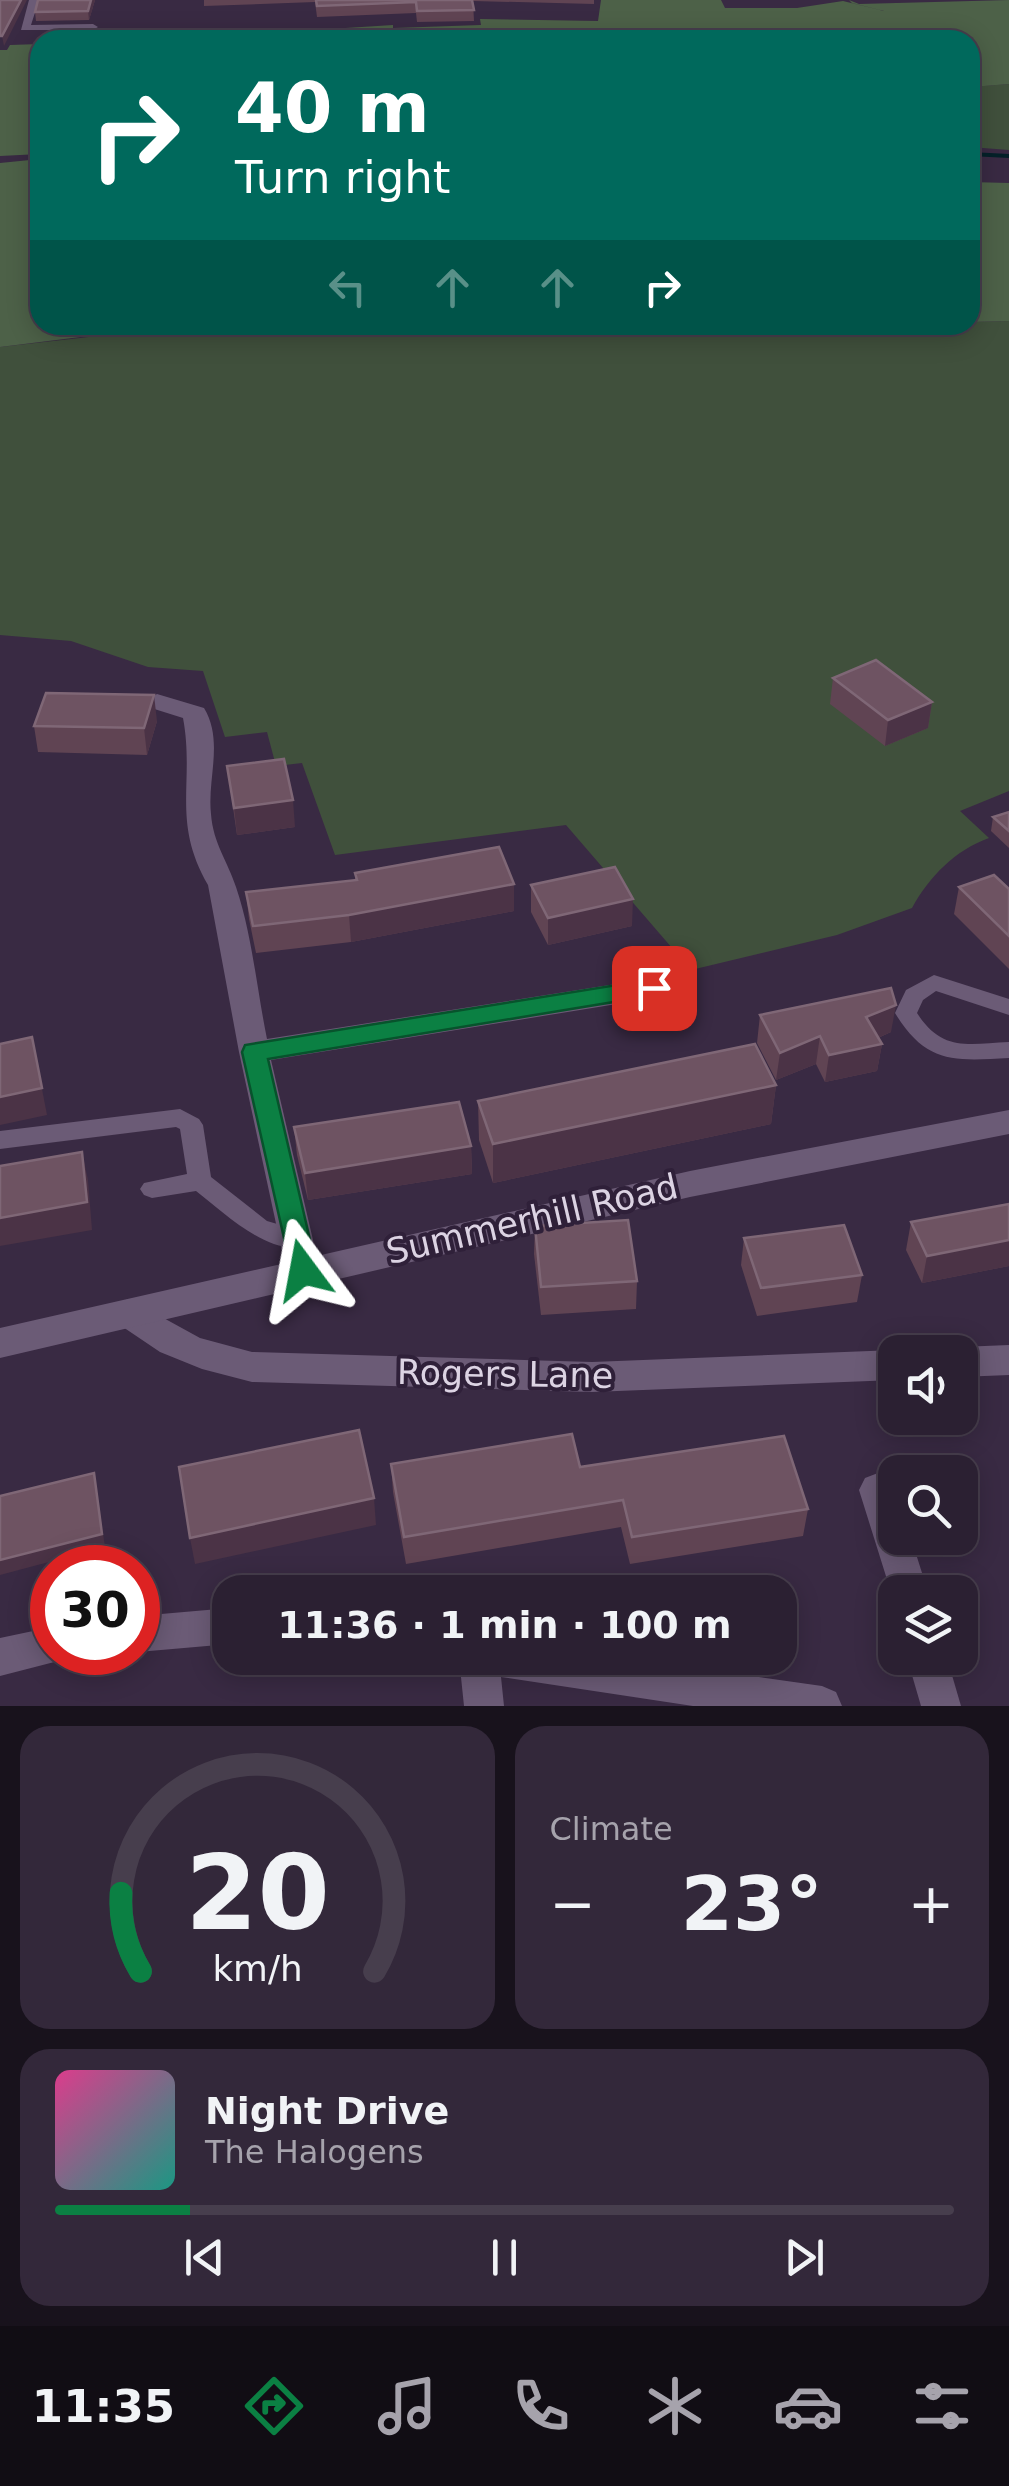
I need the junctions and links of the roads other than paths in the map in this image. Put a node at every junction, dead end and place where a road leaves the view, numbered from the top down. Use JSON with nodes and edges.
{"nodes":[{"id":1,"x":34,"y":0,"type":"edge"},
{"id":2,"x":93,"y":27,"type":"dead end"},
{"id":3,"x":157,"y":702,"type":"edge"},
{"id":4,"x":654,"y":988,"type":"dead end"},
{"id":5,"x":1009,"y":1007,"type":"edge"},
{"id":6,"x":1009,"y":1050,"type":"edge"},
{"id":7,"x":254,"y":1052,"type":"junction"},
{"id":8,"x":1009,"y":1122,"type":"edge"},
{"id":9,"x":0,"y":1140,"type":"edge"},
{"id":10,"x":200,"y":1181,"type":"junction"},
{"id":11,"x":152,"y":1189,"type":"dead end"},
{"id":12,"x":300,"y":1255,"type":"junction"},
{"id":13,"x":129,"y":1313,"type":"junction"},
{"id":14,"x":0,"y":1343,"type":"edge"},
{"id":15,"x":1009,"y":1360,"type":"edge"},
{"id":16,"x":978,"y":1361,"type":"edge"},
{"id":17,"x":878,"y":1366,"type":"edge"},
{"id":18,"x":212,"y":1628,"type":"edge"},
{"id":19,"x":160,"y":1632,"type":"edge"},
{"id":20,"x":30,"y":1651,"type":"edge"},
{"id":21,"x":0,"y":1657,"type":"edge"},
{"id":22,"x":481,"y":1675,"type":"edge"},
{"id":23,"x":615,"y":1675,"type":"edge"},
{"id":24,"x":932,"y":1675,"type":"edge"},
{"id":25,"x":484,"y":1706,"type":"edge"},
{"id":26,"x":822,"y":1706,"type":"edge"},
{"id":27,"x":941,"y":1706,"type":"edge"}],
"edges":[{"from":1,"to":2,"type":"lane"},
{"from":3,"to":7,"type":"street"},
{"from":4,"to":7,"type":"street"},
{"from":5,"to":6,"type":"lane"},
{"from":7,"to":12,"type":"street"},
{"from":8,"to":12,"type":"street","name":"Summerhill Road"},
{"from":9,"to":10,"type":"lane"},
{"from":10,"to":11,"type":"lane"},
{"from":10,"to":12,"type":"lane"},
{"from":12,"to":13,"type":"street","name":"Summerhill Road"},
{"from":13,"to":14,"type":"street","name":"Summerhill Road"},
{"from":13,"to":17,"type":"street","name":"Rogers Lane"},
{"from":15,"to":16,"type":"street"},
{"from":18,"to":19,"type":"street"},
{"from":20,"to":21,"type":"street"},
{"from":22,"to":25,"type":"street"},
{"from":23,"to":26,"type":"street"},
{"from":24,"to":27,"type":"street"}]}
